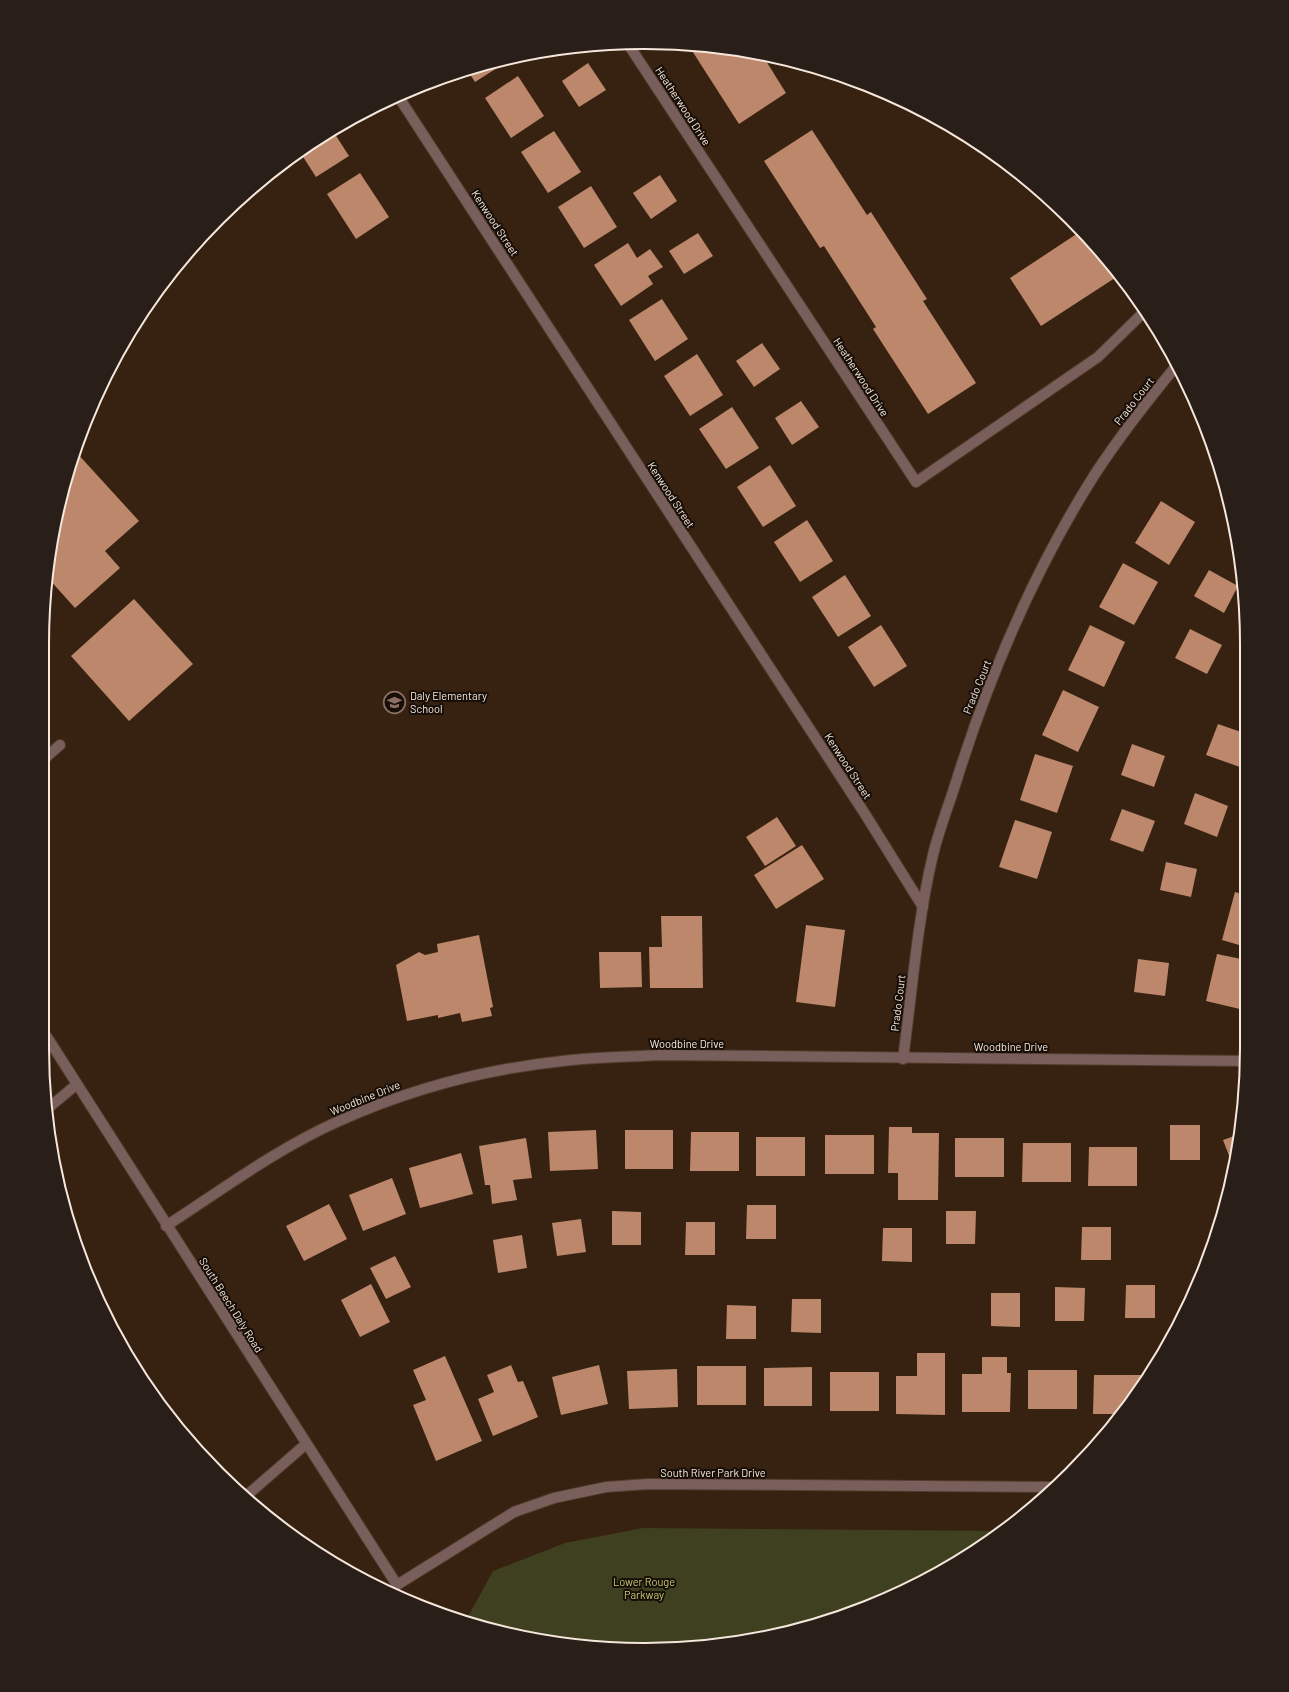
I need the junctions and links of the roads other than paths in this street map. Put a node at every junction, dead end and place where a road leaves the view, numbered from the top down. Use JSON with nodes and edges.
{"nodes":[{"id":1,"x":632,"y":49,"type":"edge"},
{"id":2,"x":401,"y":101,"type":"edge"},
{"id":3,"x":1141,"y":315,"type":"edge"},
{"id":4,"x":1173,"y":370,"type":"edge"},
{"id":5,"x":60,"y":745,"type":"dead end"},
{"id":6,"x":49,"y":755,"type":"edge"},
{"id":7,"x":923,"y":907,"type":"junction"},
{"id":8,"x":49,"y":1042,"type":"edge"},
{"id":9,"x":903,"y":1059,"type":"junction"},
{"id":10,"x":1240,"y":1061,"type":"edge"},
{"id":11,"x":76,"y":1085,"type":"junction"},
{"id":12,"x":52,"y":1105,"type":"edge"},
{"id":13,"x":166,"y":1226,"type":"junction"},
{"id":14,"x":306,"y":1444,"type":"junction"},
{"id":15,"x":1046,"y":1487,"type":"edge"},
{"id":16,"x":250,"y":1493,"type":"edge"},
{"id":17,"x":397,"y":1584,"type":"joint"}],
"edges":[{"from":1,"to":3,"type":"street","name":"Heatherwood Drive"},
{"from":2,"to":7,"type":"street","name":"Kenwood Street"},
{"from":4,"to":7,"type":"street","name":"Prado Court"},
{"from":5,"to":6,"type":"street"},
{"from":7,"to":9,"type":"street","name":"Prado Court"},
{"from":8,"to":11,"type":"street","name":"South Beech Daly Road"},
{"from":9,"to":10,"type":"street","name":"Woodbine Drive"},
{"from":9,"to":13,"type":"street","name":"Woodbine Drive"},
{"from":11,"to":12,"type":"street"},
{"from":11,"to":13,"type":"street","name":"South Beech Daly Road"},
{"from":13,"to":14,"type":"street","name":"South Beech Daly Road"},
{"from":14,"to":16,"type":"street"},
{"from":14,"to":17,"type":"street","name":"South Beech Daly Road"},
{"from":15,"to":17,"type":"street","name":"South River Park Drive"}]}
